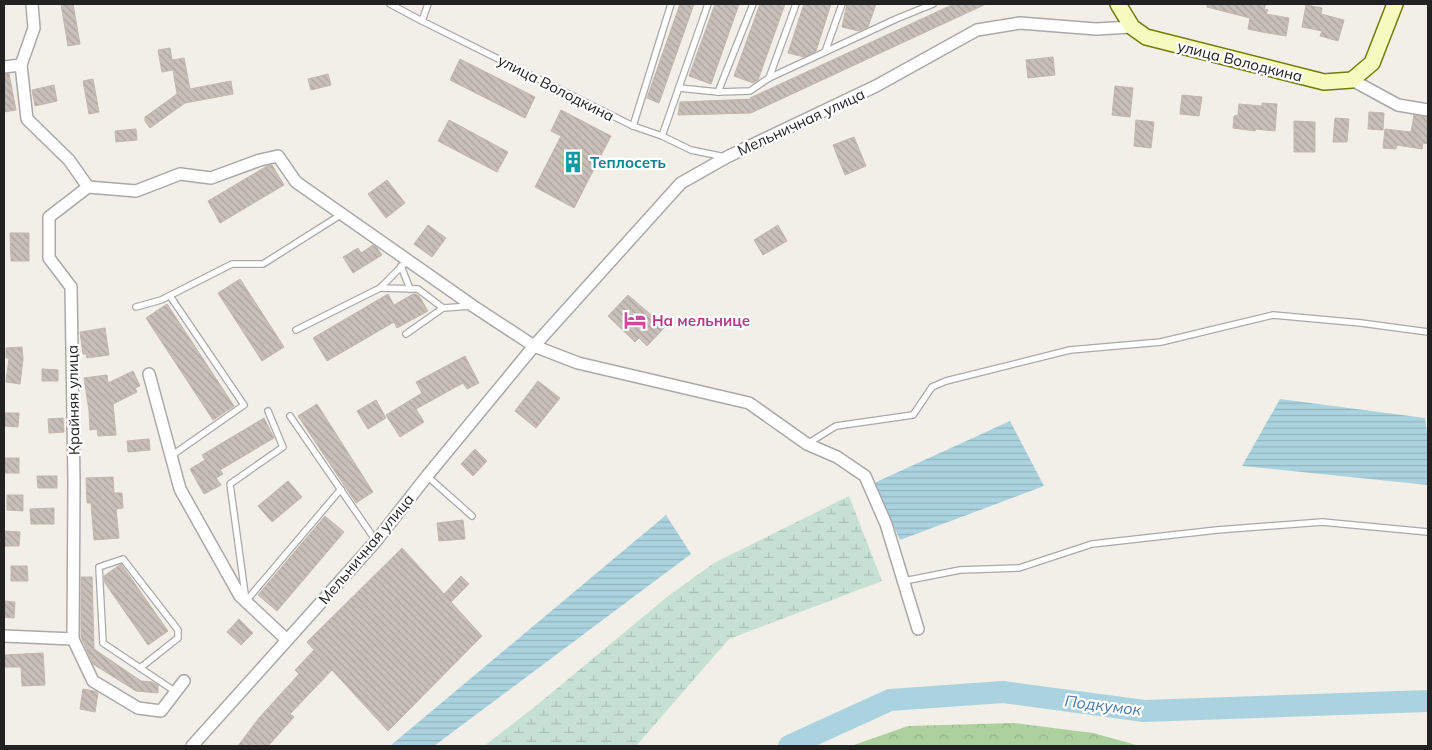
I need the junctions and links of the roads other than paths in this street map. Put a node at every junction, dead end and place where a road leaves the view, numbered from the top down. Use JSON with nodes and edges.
{"nodes":[{"id":1,"x":32,"y":4,"type":"edge"},
{"id":2,"x":390,"y":4,"type":"edge"},
{"id":3,"x":428,"y":4,"type":"edge"},
{"id":4,"x":670,"y":4,"type":"edge"},
{"id":5,"x":708,"y":4,"type":"edge"},
{"id":6,"x":753,"y":4,"type":"edge"},
{"id":7,"x":796,"y":4,"type":"edge"},
{"id":8,"x":842,"y":4,"type":"edge"},
{"id":9,"x":932,"y":4,"type":"edge"},
{"id":10,"x":1118,"y":4,"type":"edge"},
{"id":11,"x":1395,"y":4,"type":"edge"},
{"id":12,"x":422,"y":21,"type":"junction"},
{"id":13,"x":1132,"y":27,"type":"junction"},
{"id":14,"x":825,"y":52,"type":"junction"},
{"id":15,"x":21,"y":65,"type":"junction"},
{"id":16,"x":4,"y":67,"type":"edge"},
{"id":17,"x":769,"y":78,"type":"junction"},
{"id":18,"x":1352,"y":80,"type":"junction"},
{"id":19,"x":679,"y":88,"type":"junction"},
{"id":20,"x":718,"y":92,"type":"junction"},
{"id":21,"x":1428,"y":110,"type":"edge"},
{"id":22,"x":633,"y":126,"type":"junction"},
{"id":23,"x":662,"y":136,"type":"junction"},
{"id":24,"x":727,"y":157,"type":"junction"},
{"id":25,"x":88,"y":187,"type":"junction"},
{"id":26,"x":342,"y":214,"type":"junction"},
{"id":27,"x":404,"y":263,"type":"junction"},
{"id":28,"x":380,"y":288,"type":"junction"},
{"id":29,"x":410,"y":288,"type":"junction"},
{"id":30,"x":170,"y":296,"type":"junction"},
{"id":31,"x":136,"y":306,"type":"dead end"},
{"id":32,"x":473,"y":306,"type":"junction"},
{"id":33,"x":443,"y":308,"type":"junction"},
{"id":34,"x":296,"y":330,"type":"dead end"},
{"id":35,"x":1428,"y":332,"type":"edge"},
{"id":36,"x":406,"y":334,"type":"dead end"},
{"id":37,"x":534,"y":346,"type":"junction"},
{"id":38,"x":149,"y":374,"type":"dead end"},
{"id":39,"x":268,"y":411,"type":"dead end"},
{"id":40,"x":290,"y":416,"type":"dead end"},
{"id":41,"x":807,"y":444,"type":"junction"},
{"id":42,"x":171,"y":456,"type":"junction"},
{"id":43,"x":427,"y":476,"type":"junction"},
{"id":44,"x":341,"y":489,"type":"junction"},
{"id":45,"x":472,"y":516,"type":"dead end"},
{"id":46,"x":1428,"y":532,"type":"edge"},
{"id":47,"x":376,"y":541,"type":"junction"},
{"id":48,"x":904,"y":582,"type":"junction"},
{"id":49,"x":246,"y":601,"type":"junction"},
{"id":50,"x":918,"y":629,"type":"dead end"},
{"id":51,"x":4,"y":636,"type":"edge"},
{"id":52,"x":73,"y":639,"type":"junction"},
{"id":53,"x":287,"y":640,"type":"junction"},
{"id":54,"x":140,"y":668,"type":"junction"},
{"id":55,"x":184,"y":681,"type":"dead end"},
{"id":56,"x":176,"y":692,"type":"junction"},
{"id":57,"x":192,"y":746,"type":"edge"}],
"edges":[{"from":1,"to":15,"type":"street"},
{"from":2,"to":12,"type":"lane","name":"улица Володкина"},
{"from":3,"to":12,"type":"lane"},
{"from":4,"to":22,"type":"lane"},
{"from":5,"to":19,"type":"lane"},
{"from":6,"to":20,"type":"lane"},
{"from":7,"to":17,"type":"lane"},
{"from":8,"to":14,"type":"lane"},
{"from":9,"to":14,"type":"lane"},
{"from":10,"to":13,"type":"street"},
{"from":11,"to":18,"type":"street"},
{"from":12,"to":22,"type":"lane","name":"улица Володкина"},
{"from":13,"to":18,"type":"street","name":"улица Володкина"},
{"from":13,"to":24,"type":"street","name":"Мельничная улица"},
{"from":14,"to":17,"type":"lane"},
{"from":15,"to":16,"type":"street"},
{"from":15,"to":25,"type":"street"},
{"from":17,"to":20,"type":"lane"},
{"from":18,"to":21,"type":"street"},
{"from":19,"to":20,"type":"lane"},
{"from":19,"to":23,"type":"lane"},
{"from":22,"to":23,"type":"lane","name":"улица Володкина"},
{"from":23,"to":24,"type":"lane","name":"улица Володкина"},
{"from":24,"to":37,"type":"street","name":"Мельничная улица"},
{"from":25,"to":26,"type":"street"},
{"from":25,"to":52,"type":"street","name":"Крайняя улица"},
{"from":26,"to":27,"type":"street"},
{"from":26,"to":30,"type":"lane"},
{"from":27,"to":28,"type":"lane"},
{"from":27,"to":29,"type":"lane"},
{"from":27,"to":32,"type":"street"},
{"from":28,"to":29,"type":"lane"},
{"from":28,"to":34,"type":"lane"},
{"from":29,"to":33,"type":"lane"},
{"from":30,"to":31,"type":"lane"},
{"from":30,"to":42,"type":"lane"},
{"from":32,"to":33,"type":"lane"},
{"from":32,"to":37,"type":"street"},
{"from":33,"to":36,"type":"lane"},
{"from":35,"to":41,"type":"lane"},
{"from":37,"to":41,"type":"street"},
{"from":37,"to":43,"type":"street","name":"Мельничная улица"},
{"from":38,"to":42,"type":"street"},
{"from":39,"to":49,"type":"lane"},
{"from":40,"to":44,"type":"lane"},
{"from":41,"to":48,"type":"street"},
{"from":42,"to":49,"type":"street"},
{"from":43,"to":45,"type":"lane"},
{"from":43,"to":47,"type":"street","name":"Мельничная улица"},
{"from":44,"to":47,"type":"lane"},
{"from":44,"to":49,"type":"lane"},
{"from":46,"to":48,"type":"lane"},
{"from":47,"to":53,"type":"street","name":"Мельничная улица"},
{"from":48,"to":50,"type":"street"},
{"from":49,"to":53,"type":"street"},
{"from":51,"to":52,"type":"street"},
{"from":52,"to":56,"type":"street"},
{"from":53,"to":57,"type":"street","name":"Мельничная улица"},
{"from":54,"to":54,"type":"lane"},
{"from":54,"to":56,"type":"lane"},
{"from":55,"to":56,"type":"street"}]}
